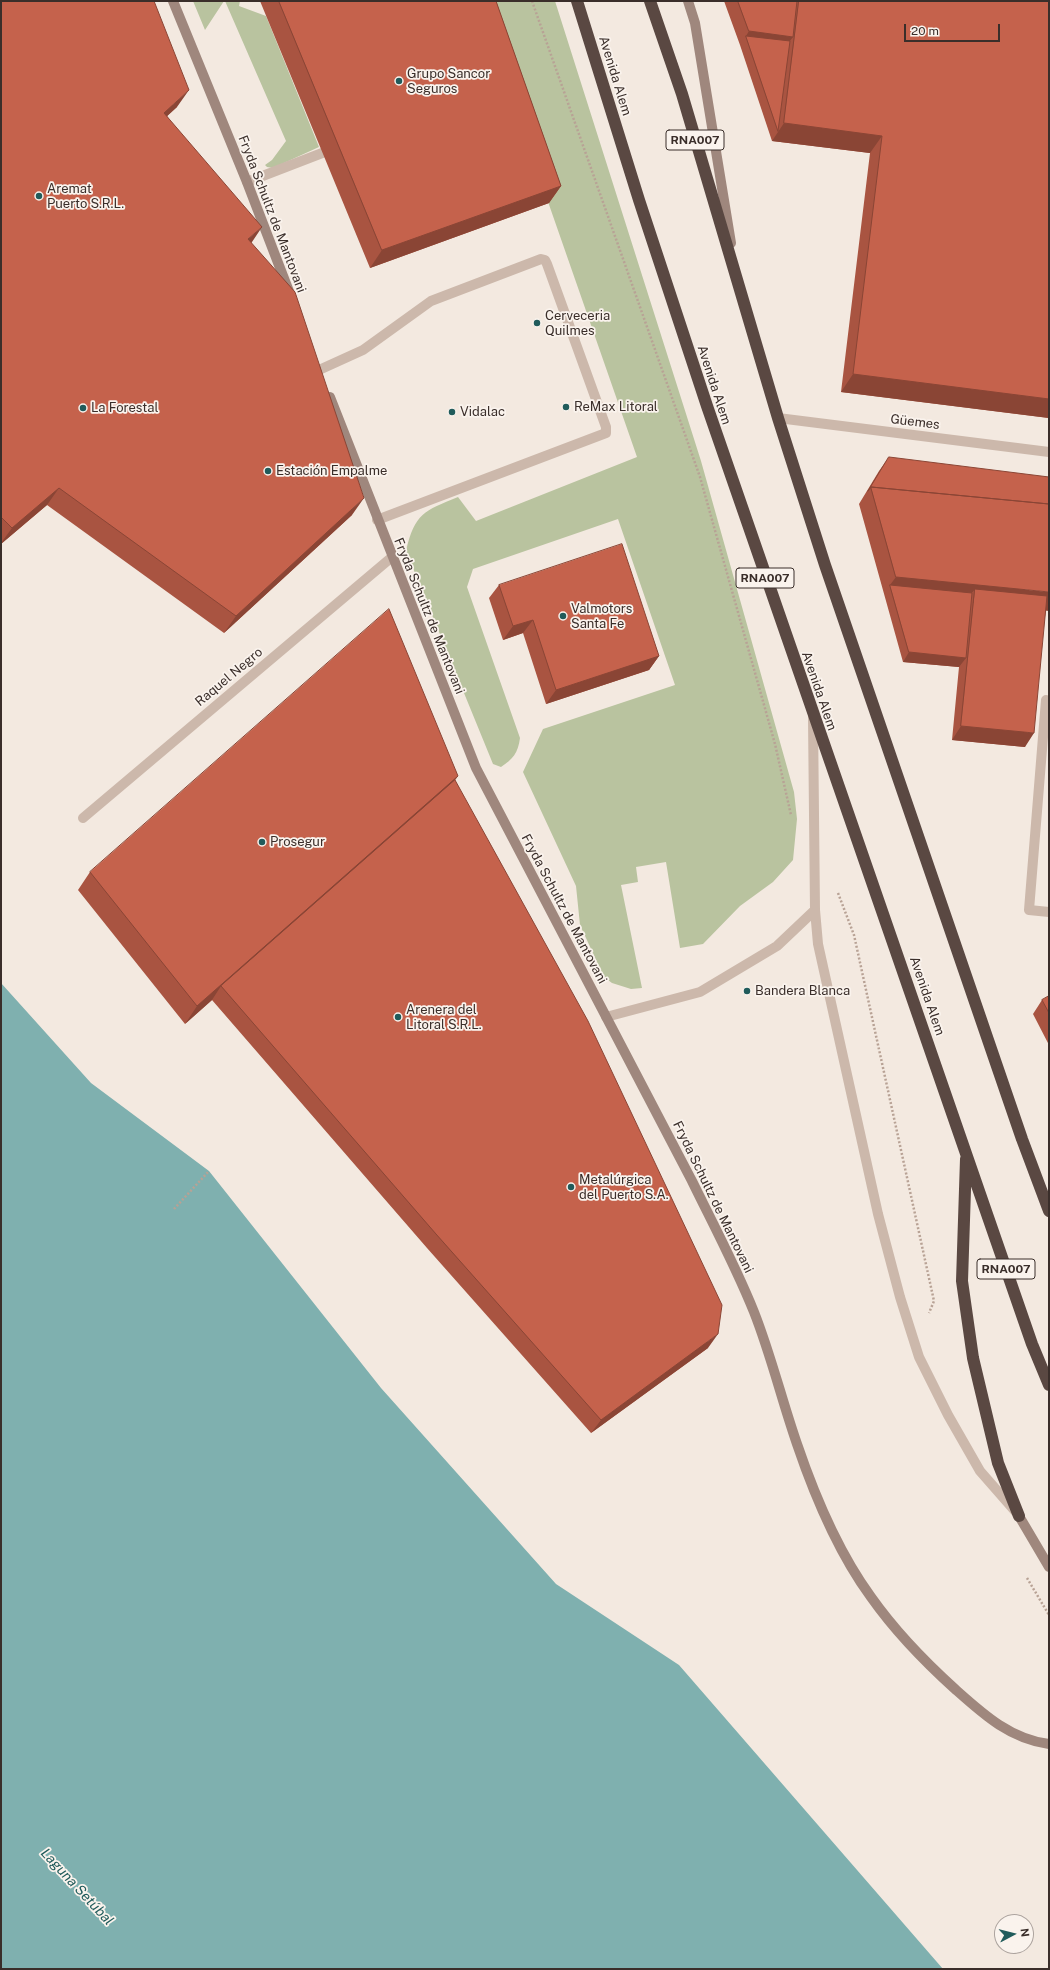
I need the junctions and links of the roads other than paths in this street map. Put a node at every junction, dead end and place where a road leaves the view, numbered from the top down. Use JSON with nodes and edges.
{"nodes":[{"id":1,"x":173,"y":1,"type":"edge"},
{"id":2,"x":577,"y":1,"type":"edge"},
{"id":3,"x":650,"y":1,"type":"edge"},
{"id":4,"x":688,"y":1,"type":"edge"},
{"id":5,"x":330,"y":150,"type":"edge"},
{"id":6,"x":247,"y":182,"type":"junction"},
{"id":7,"x":737,"y":281,"type":"junction"},
{"id":8,"x":294,"y":305,"type":"edge"},
{"id":9,"x":778,"y":418,"type":"junction"},
{"id":10,"x":1049,"y":452,"type":"edge"},
{"id":11,"x":377,"y":520,"type":"junction"},
{"id":12,"x":392,"y":557,"type":"junction"},
{"id":13,"x":1046,"y":700,"type":"dead end"},
{"id":14,"x":813,"y":716,"type":"junction"},
{"id":15,"x":83,"y":818,"type":"dead end"},
{"id":16,"x":815,"y":910,"type":"junction"},
{"id":17,"x":1049,"y":912,"type":"edge"},
{"id":18,"x":606,"y":1017,"type":"junction"},
{"id":19,"x":1022,"y":1139,"type":"junction"},
{"id":20,"x":966,"y":1151,"type":"junction"},
{"id":21,"x":1049,"y":1185,"type":"edge"},
{"id":22,"x":1049,"y":1211,"type":"edge"},
{"id":23,"x":1049,"y":1385,"type":"edge"},
{"id":24,"x":1019,"y":1516,"type":"junction"},
{"id":25,"x":1049,"y":1567,"type":"edge"},
{"id":26,"x":1049,"y":1744,"type":"edge"}],
"edges":[{"from":1,"to":6,"type":"street","name":"Fryda Schultz de Mantovani"},
{"from":2,"to":14,"type":"highway","name":"Avenida Alem","number":"RNA007"},
{"from":3,"to":7,"type":"highway","number":"RNA007"},
{"from":4,"to":7,"type":"street"},
{"from":5,"to":6,"type":"street"},
{"from":6,"to":8,"type":"street","name":"Fryda Schultz de Mantovani"},
{"from":7,"to":9,"type":"highway","number":"RNA007"},
{"from":9,"to":10,"type":"street","name":"Güemes"},
{"from":9,"to":19,"type":"highway","number":"RNA007"},
{"from":11,"to":11,"type":"street","name":"Fryda Schultz de Mantovani"},
{"from":11,"to":12,"type":"street","name":"Fryda Schultz de Mantovani"},
{"from":12,"to":15,"type":"street","name":"Raquel Negro"},
{"from":12,"to":18,"type":"street","name":"Fryda Schultz de Mantovani"},
{"from":13,"to":17,"type":"street"},
{"from":14,"to":16,"type":"street"},
{"from":14,"to":20,"type":"highway","name":"Avenida Alem","number":"RNA007"},
{"from":16,"to":18,"type":"street"},
{"from":16,"to":24,"type":"street"},
{"from":18,"to":26,"type":"street","name":"Fryda Schultz de Mantovani"},
{"from":19,"to":21,"type":"highway"},
{"from":19,"to":22,"type":"highway","number":"RNA007"},
{"from":20,"to":23,"type":"highway","name":"Avenida Alem","number":"RNA007"},
{"from":20,"to":24,"type":"highway"},
{"from":24,"to":25,"type":"street"}]}
